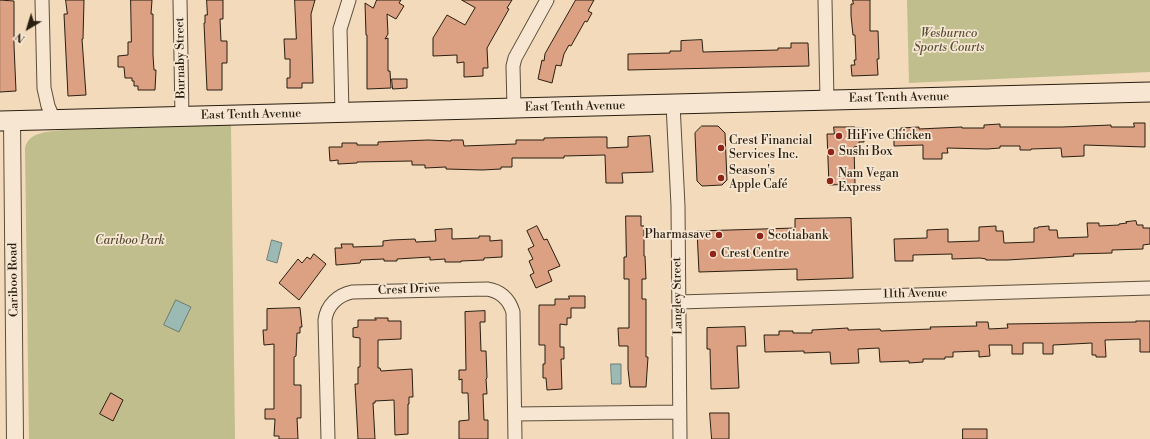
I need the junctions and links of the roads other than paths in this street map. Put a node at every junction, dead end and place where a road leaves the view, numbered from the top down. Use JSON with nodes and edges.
{"nodes":[{"id":1,"x":42,"y":0,"type":"edge"},
{"id":2,"x":180,"y":0,"type":"edge"},
{"id":3,"x":349,"y":0,"type":"edge"},
{"id":4,"x":546,"y":0,"type":"edge"},
{"id":5,"x":825,"y":0,"type":"edge"},
{"id":6,"x":1150,"y":92,"type":"edge"},
{"id":7,"x":827,"y":100,"type":"junction"},
{"id":8,"x":673,"y":104,"type":"junction"},
{"id":9,"x":514,"y":108,"type":"junction"},
{"id":10,"x":342,"y":113,"type":"junction"},
{"id":11,"x":182,"y":117,"type":"junction"},
{"id":12,"x":54,"y":120,"type":"junction"},
{"id":13,"x":6,"y":121,"type":"edge"},
{"id":14,"x":1150,"y":288,"type":"edge"},
{"id":15,"x":679,"y":302,"type":"junction"},
{"id":16,"x":679,"y":412,"type":"junction"},
{"id":17,"x":515,"y":414,"type":"junction"},
{"id":18,"x":15,"y":439,"type":"edge"},
{"id":19,"x":328,"y":439,"type":"edge"},
{"id":20,"x":515,"y":439,"type":"edge"},
{"id":21,"x":680,"y":439,"type":"edge"}],
"edges":[{"from":1,"to":12,"type":"street"},
{"from":2,"to":11,"type":"street","name":"Burnaby Street"},
{"from":3,"to":10,"type":"street"},
{"from":4,"to":9,"type":"street"},
{"from":5,"to":7,"type":"street"},
{"from":6,"to":7,"type":"main road","name":"East Tenth Avenue"},
{"from":7,"to":8,"type":"main road","name":"East Tenth Avenue"},
{"from":8,"to":9,"type":"main road","name":"East Tenth Avenue"},
{"from":8,"to":15,"type":"street","name":"Langley Street"},
{"from":9,"to":10,"type":"main road","name":"East Tenth Avenue"},
{"from":10,"to":11,"type":"main road","name":"East Tenth Avenue"},
{"from":11,"to":12,"type":"main road","name":"East Tenth Avenue"},
{"from":12,"to":13,"type":"main road","name":"East Tenth Avenue"},
{"from":13,"to":18,"type":"street","name":"Cariboo Road"},
{"from":14,"to":15,"type":"street","name":"11th Avenue"},
{"from":15,"to":16,"type":"street","name":"Langley Street"},
{"from":16,"to":17,"type":"street"},
{"from":16,"to":21,"type":"street","name":"Langley Street"},
{"from":17,"to":19,"type":"street","name":"Crest Drive"},
{"from":17,"to":20,"type":"street","name":"Crest Drive"}]}
